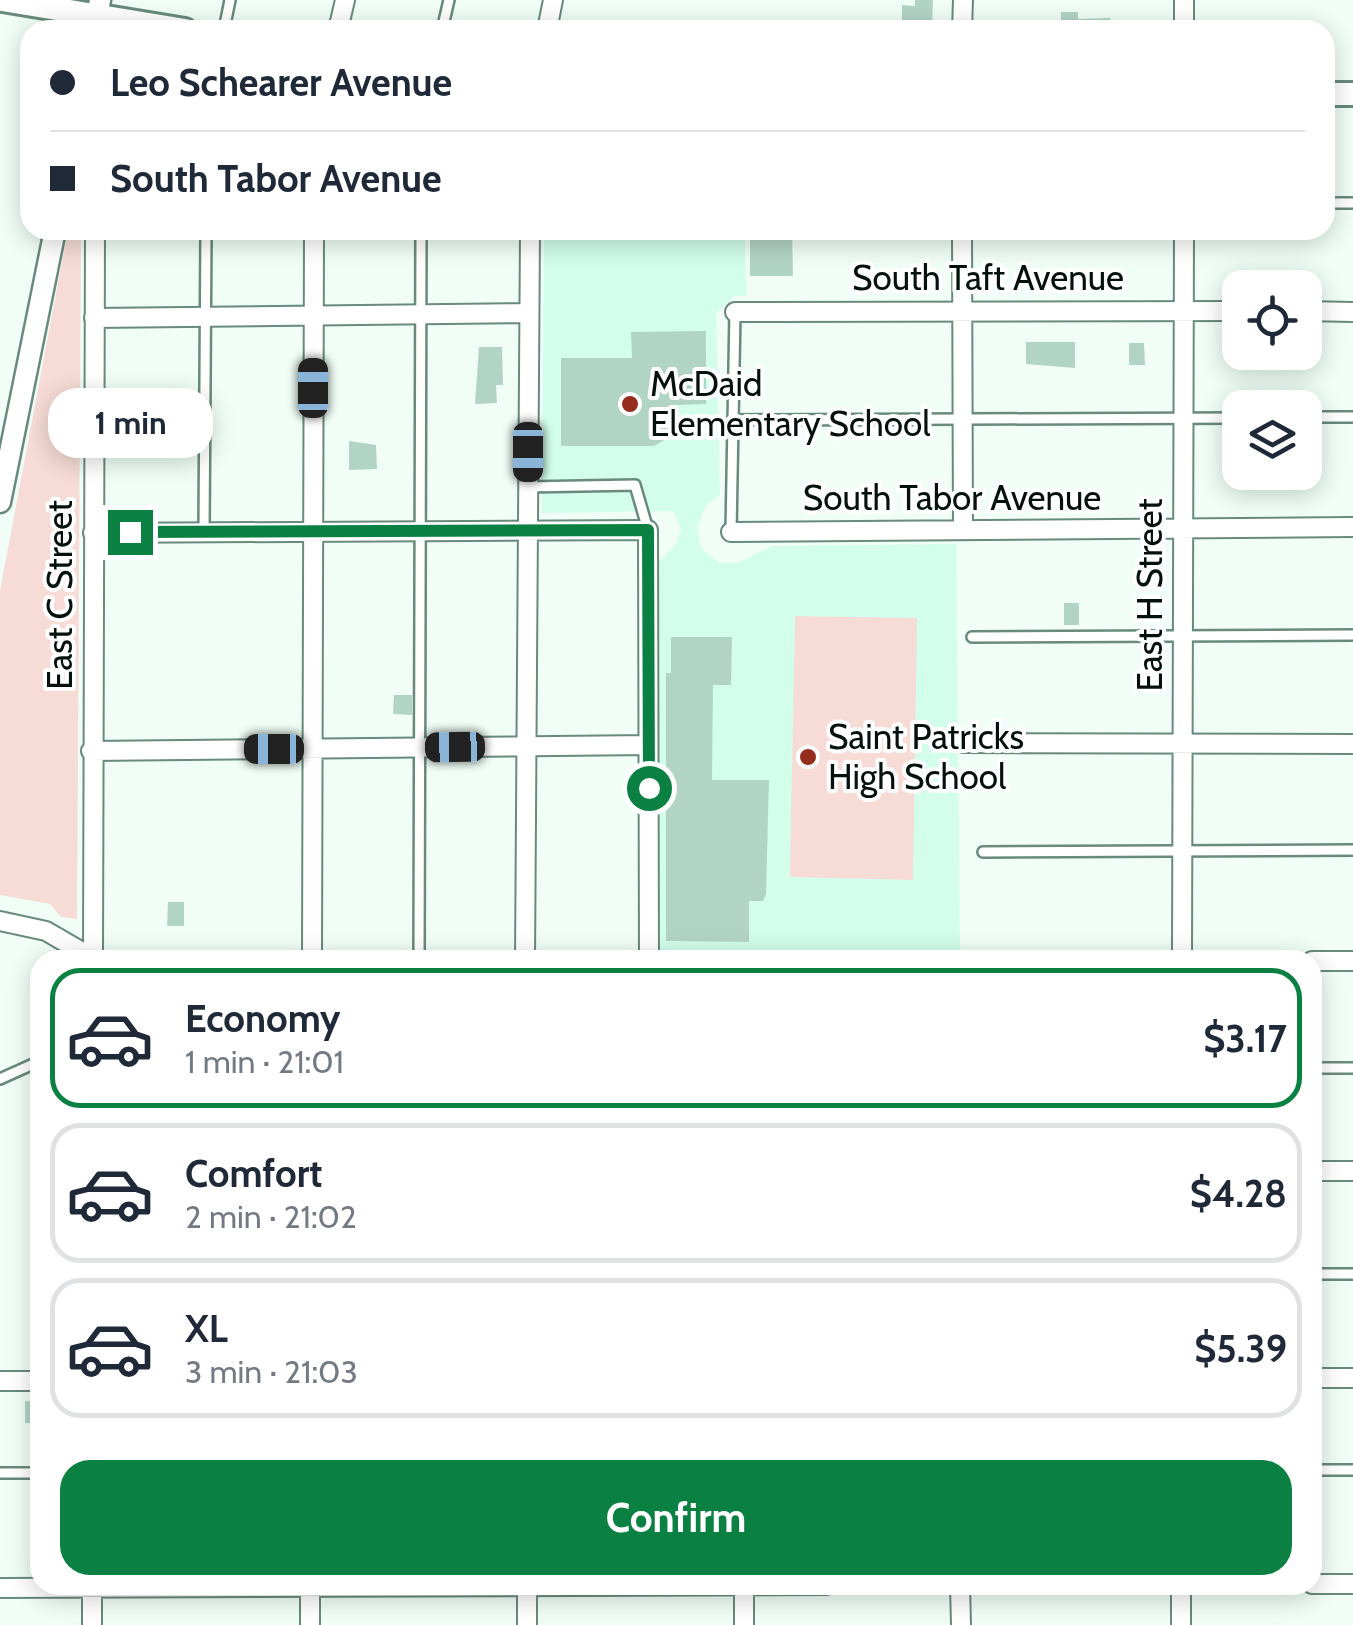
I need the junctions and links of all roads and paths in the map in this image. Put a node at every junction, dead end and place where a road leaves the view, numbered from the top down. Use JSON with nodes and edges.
{"nodes":[{"id":1,"x":2,"y":0,"type":"edge"},
{"id":2,"x":97,"y":15,"type":"edge"},
{"id":3,"x":126,"y":20,"type":"edge"},
{"id":4,"x":53,"y":240,"type":"edge"},
{"id":5,"x":94,"y":240,"type":"edge"},
{"id":6,"x":206,"y":240,"type":"edge"},
{"id":7,"x":314,"y":240,"type":"edge"},
{"id":8,"x":421,"y":240,"type":"edge"},
{"id":9,"x":530,"y":240,"type":"edge"},
{"id":10,"x":962,"y":240,"type":"edge"},
{"id":11,"x":1184,"y":240,"type":"edge"},
{"id":12,"x":962,"y":309,"type":"junction"},
{"id":13,"x":1184,"y":311,"type":"junction"},
{"id":14,"x":1222,"y":311,"type":"edge"},
{"id":15,"x":736,"y":312,"type":"joint"},
{"id":16,"x":1322,"y":312,"type":"edge"},
{"id":17,"x":1353,"y":312,"type":"edge"},
{"id":18,"x":529,"y":313,"type":"junction"},
{"id":19,"x":420,"y":315,"type":"junction"},
{"id":20,"x":314,"y":316,"type":"junction"},
{"id":21,"x":206,"y":317,"type":"junction"},
{"id":22,"x":94,"y":318,"type":"junction"},
{"id":23,"x":1353,"y":417,"type":"edge"},
{"id":24,"x":1222,"y":418,"type":"edge"},
{"id":25,"x":1322,"y":418,"type":"edge"},
{"id":26,"x":1183,"y":419,"type":"junction"},
{"id":27,"x":732,"y":420,"type":"junction"},
{"id":28,"x":963,"y":421,"type":"junction"},
{"id":29,"x":6,"y":444,"type":"edge"},
{"id":30,"x":527,"y":487,"type":"junction"},
{"id":31,"x":0,"y":502,"type":"edge"},
{"id":32,"x":1353,"y":527,"type":"edge"},
{"id":33,"x":1183,"y":528,"type":"junction"},
{"id":34,"x":648,"y":530,"type":"junction"},
{"id":35,"x":963,"y":530,"type":"junction"},
{"id":36,"x":527,"y":531,"type":"junction"},
{"id":37,"x":204,"y":532,"type":"junction"},
{"id":38,"x":312,"y":532,"type":"junction"},
{"id":39,"x":420,"y":532,"type":"junction"},
{"id":40,"x":731,"y":532,"type":"joint"},
{"id":41,"x":92,"y":533,"type":"junction"},
{"id":42,"x":1353,"y":635,"type":"edge"},
{"id":43,"x":1183,"y":636,"type":"junction"},
{"id":44,"x":972,"y":637,"type":"dead end"},
{"id":45,"x":964,"y":743,"type":"dead end"},
{"id":46,"x":1182,"y":744,"type":"junction"},
{"id":47,"x":1353,"y":744,"type":"edge"},
{"id":48,"x":648,"y":745,"type":"junction"},
{"id":49,"x":526,"y":747,"type":"junction"},
{"id":50,"x":420,"y":748,"type":"junction"},
{"id":51,"x":310,"y":749,"type":"junction"},
{"id":52,"x":91,"y":751,"type":"junction"},
{"id":53,"x":1353,"y":850,"type":"edge"},
{"id":54,"x":1182,"y":851,"type":"junction"},
{"id":55,"x":983,"y":852,"type":"dead end"},
{"id":56,"x":0,"y":921,"type":"edge"},
{"id":57,"x":77,"y":950,"type":"edge"},
{"id":58,"x":94,"y":950,"type":"edge"},
{"id":59,"x":312,"y":950,"type":"edge"},
{"id":60,"x":420,"y":950,"type":"edge"},
{"id":61,"x":525,"y":950,"type":"edge"},
{"id":62,"x":650,"y":950,"type":"edge"},
{"id":63,"x":1182,"y":950,"type":"edge"},
{"id":64,"x":1322,"y":961,"type":"edge"},
{"id":65,"x":1353,"y":961,"type":"edge"},
{"id":66,"x":30,"y":1065,"type":"edge"},
{"id":67,"x":1322,"y":1068,"type":"edge"},
{"id":68,"x":1353,"y":1068,"type":"edge"},
{"id":69,"x":0,"y":1078,"type":"edge"},
{"id":70,"x":1322,"y":1171,"type":"edge"},
{"id":71,"x":1353,"y":1171,"type":"edge"},
{"id":72,"x":1322,"y":1274,"type":"edge"},
{"id":73,"x":1353,"y":1274,"type":"edge"},
{"id":74,"x":1322,"y":1378,"type":"edge"},
{"id":75,"x":1353,"y":1378,"type":"edge"},
{"id":76,"x":0,"y":1381,"type":"edge"},
{"id":77,"x":30,"y":1381,"type":"edge"},
{"id":78,"x":1322,"y":1470,"type":"edge"},
{"id":79,"x":1353,"y":1470,"type":"edge"},
{"id":80,"x":0,"y":1473,"type":"edge"},
{"id":81,"x":30,"y":1473,"type":"edge"},
{"id":82,"x":1322,"y":1584,"type":"edge"},
{"id":83,"x":1353,"y":1584,"type":"edge"},
{"id":84,"x":30,"y":1587,"type":"edge"},
{"id":85,"x":0,"y":1588,"type":"edge"},
{"id":86,"x":92,"y":1595,"type":"edge"},
{"id":87,"x":310,"y":1595,"type":"edge"},
{"id":88,"x":526,"y":1595,"type":"edge"},
{"id":89,"x":744,"y":1595,"type":"edge"},
{"id":90,"x":960,"y":1595,"type":"edge"},
{"id":91,"x":1181,"y":1595,"type":"edge"},
{"id":92,"x":92,"y":1625,"type":"edge"},
{"id":93,"x":310,"y":1625,"type":"edge"},
{"id":94,"x":526,"y":1625,"type":"edge"},
{"id":95,"x":744,"y":1625,"type":"edge"},
{"id":96,"x":960,"y":1625,"type":"edge"},
{"id":97,"x":1181,"y":1625,"type":"edge"}],
"edges":[{"from":1,"to":2,"type":"main road"},
{"from":2,"to":3,"type":"main road"},
{"from":4,"to":29,"type":"street"},
{"from":5,"to":22,"type":"street","name":"East C Street"},
{"from":6,"to":21,"type":"lane"},
{"from":7,"to":20,"type":"street"},
{"from":8,"to":19,"type":"lane"},
{"from":9,"to":18,"type":"street"},
{"from":10,"to":12,"type":"street"},
{"from":11,"to":13,"type":"street","name":"East H Street"},
{"from":12,"to":13,"type":"street","name":"South Taft Avenue"},
{"from":12,"to":15,"type":"street","name":"South Taft Avenue"},
{"from":12,"to":28,"type":"street"},
{"from":13,"to":14,"type":"street","name":"South Taft Avenue"},
{"from":13,"to":26,"type":"street","name":"East H Street"},
{"from":15,"to":27,"type":"lane"},
{"from":16,"to":17,"type":"street"},
{"from":18,"to":19,"type":"street"},
{"from":18,"to":30,"type":"street"},
{"from":19,"to":20,"type":"street"},
{"from":19,"to":39,"type":"lane"},
{"from":20,"to":21,"type":"street"},
{"from":20,"to":38,"type":"street"},
{"from":21,"to":22,"type":"street"},
{"from":21,"to":37,"type":"lane"},
{"from":22,"to":41,"type":"street","name":"East C Street"},
{"from":23,"to":25,"type":"lane"},
{"from":24,"to":26,"type":"lane"},
{"from":26,"to":28,"type":"lane"},
{"from":26,"to":33,"type":"street","name":"East H Street"},
{"from":27,"to":28,"type":"lane"},
{"from":27,"to":40,"type":"lane"},
{"from":28,"to":35,"type":"street"},
{"from":29,"to":31,"type":"street"},
{"from":30,"to":34,"type":"lane"},
{"from":30,"to":36,"type":"street"},
{"from":32,"to":33,"type":"street","name":"South Tabor Avenue"},
{"from":33,"to":35,"type":"street","name":"South Tabor Avenue"},
{"from":33,"to":43,"type":"street","name":"East H Street"},
{"from":34,"to":36,"type":"street"},
{"from":34,"to":48,"type":"street"},
{"from":35,"to":40,"type":"street","name":"South Tabor Avenue"},
{"from":36,"to":39,"type":"street"},
{"from":36,"to":49,"type":"street"},
{"from":37,"to":38,"type":"street"},
{"from":37,"to":41,"type":"street"},
{"from":38,"to":39,"type":"street"},
{"from":38,"to":51,"type":"street"},
{"from":39,"to":50,"type":"lane"},
{"from":41,"to":52,"type":"street","name":"East C Street"},
{"from":42,"to":43,"type":"lane"},
{"from":43,"to":44,"type":"lane"},
{"from":43,"to":46,"type":"street","name":"East H Street"},
{"from":45,"to":46,"type":"street"},
{"from":46,"to":47,"type":"street"},
{"from":46,"to":54,"type":"street","name":"East H Street"},
{"from":48,"to":49,"type":"street"},
{"from":48,"to":62,"type":"street"},
{"from":49,"to":50,"type":"street"},
{"from":49,"to":61,"type":"street"},
{"from":50,"to":51,"type":"street"},
{"from":50,"to":60,"type":"lane"},
{"from":51,"to":52,"type":"street"},
{"from":51,"to":59,"type":"street"},
{"from":52,"to":58,"type":"street","name":"East C Street"},
{"from":53,"to":54,"type":"lane"},
{"from":54,"to":55,"type":"lane"},
{"from":54,"to":63,"type":"street","name":"East H Street"},
{"from":56,"to":57,"type":"street"},
{"from":64,"to":65,"type":"street"},
{"from":66,"to":69,"type":"lane"},
{"from":67,"to":68,"type":"lane"},
{"from":70,"to":71,"type":"street"},
{"from":72,"to":73,"type":"lane"},
{"from":74,"to":75,"type":"street"},
{"from":76,"to":77,"type":"street"},
{"from":78,"to":79,"type":"lane"},
{"from":80,"to":81,"type":"lane"},
{"from":82,"to":83,"type":"street"},
{"from":84,"to":85,"type":"street"},
{"from":86,"to":92,"type":"street"},
{"from":87,"to":93,"type":"street"},
{"from":88,"to":94,"type":"street"},
{"from":89,"to":95,"type":"street"},
{"from":90,"to":96,"type":"street"},
{"from":91,"to":97,"type":"street"}]}
